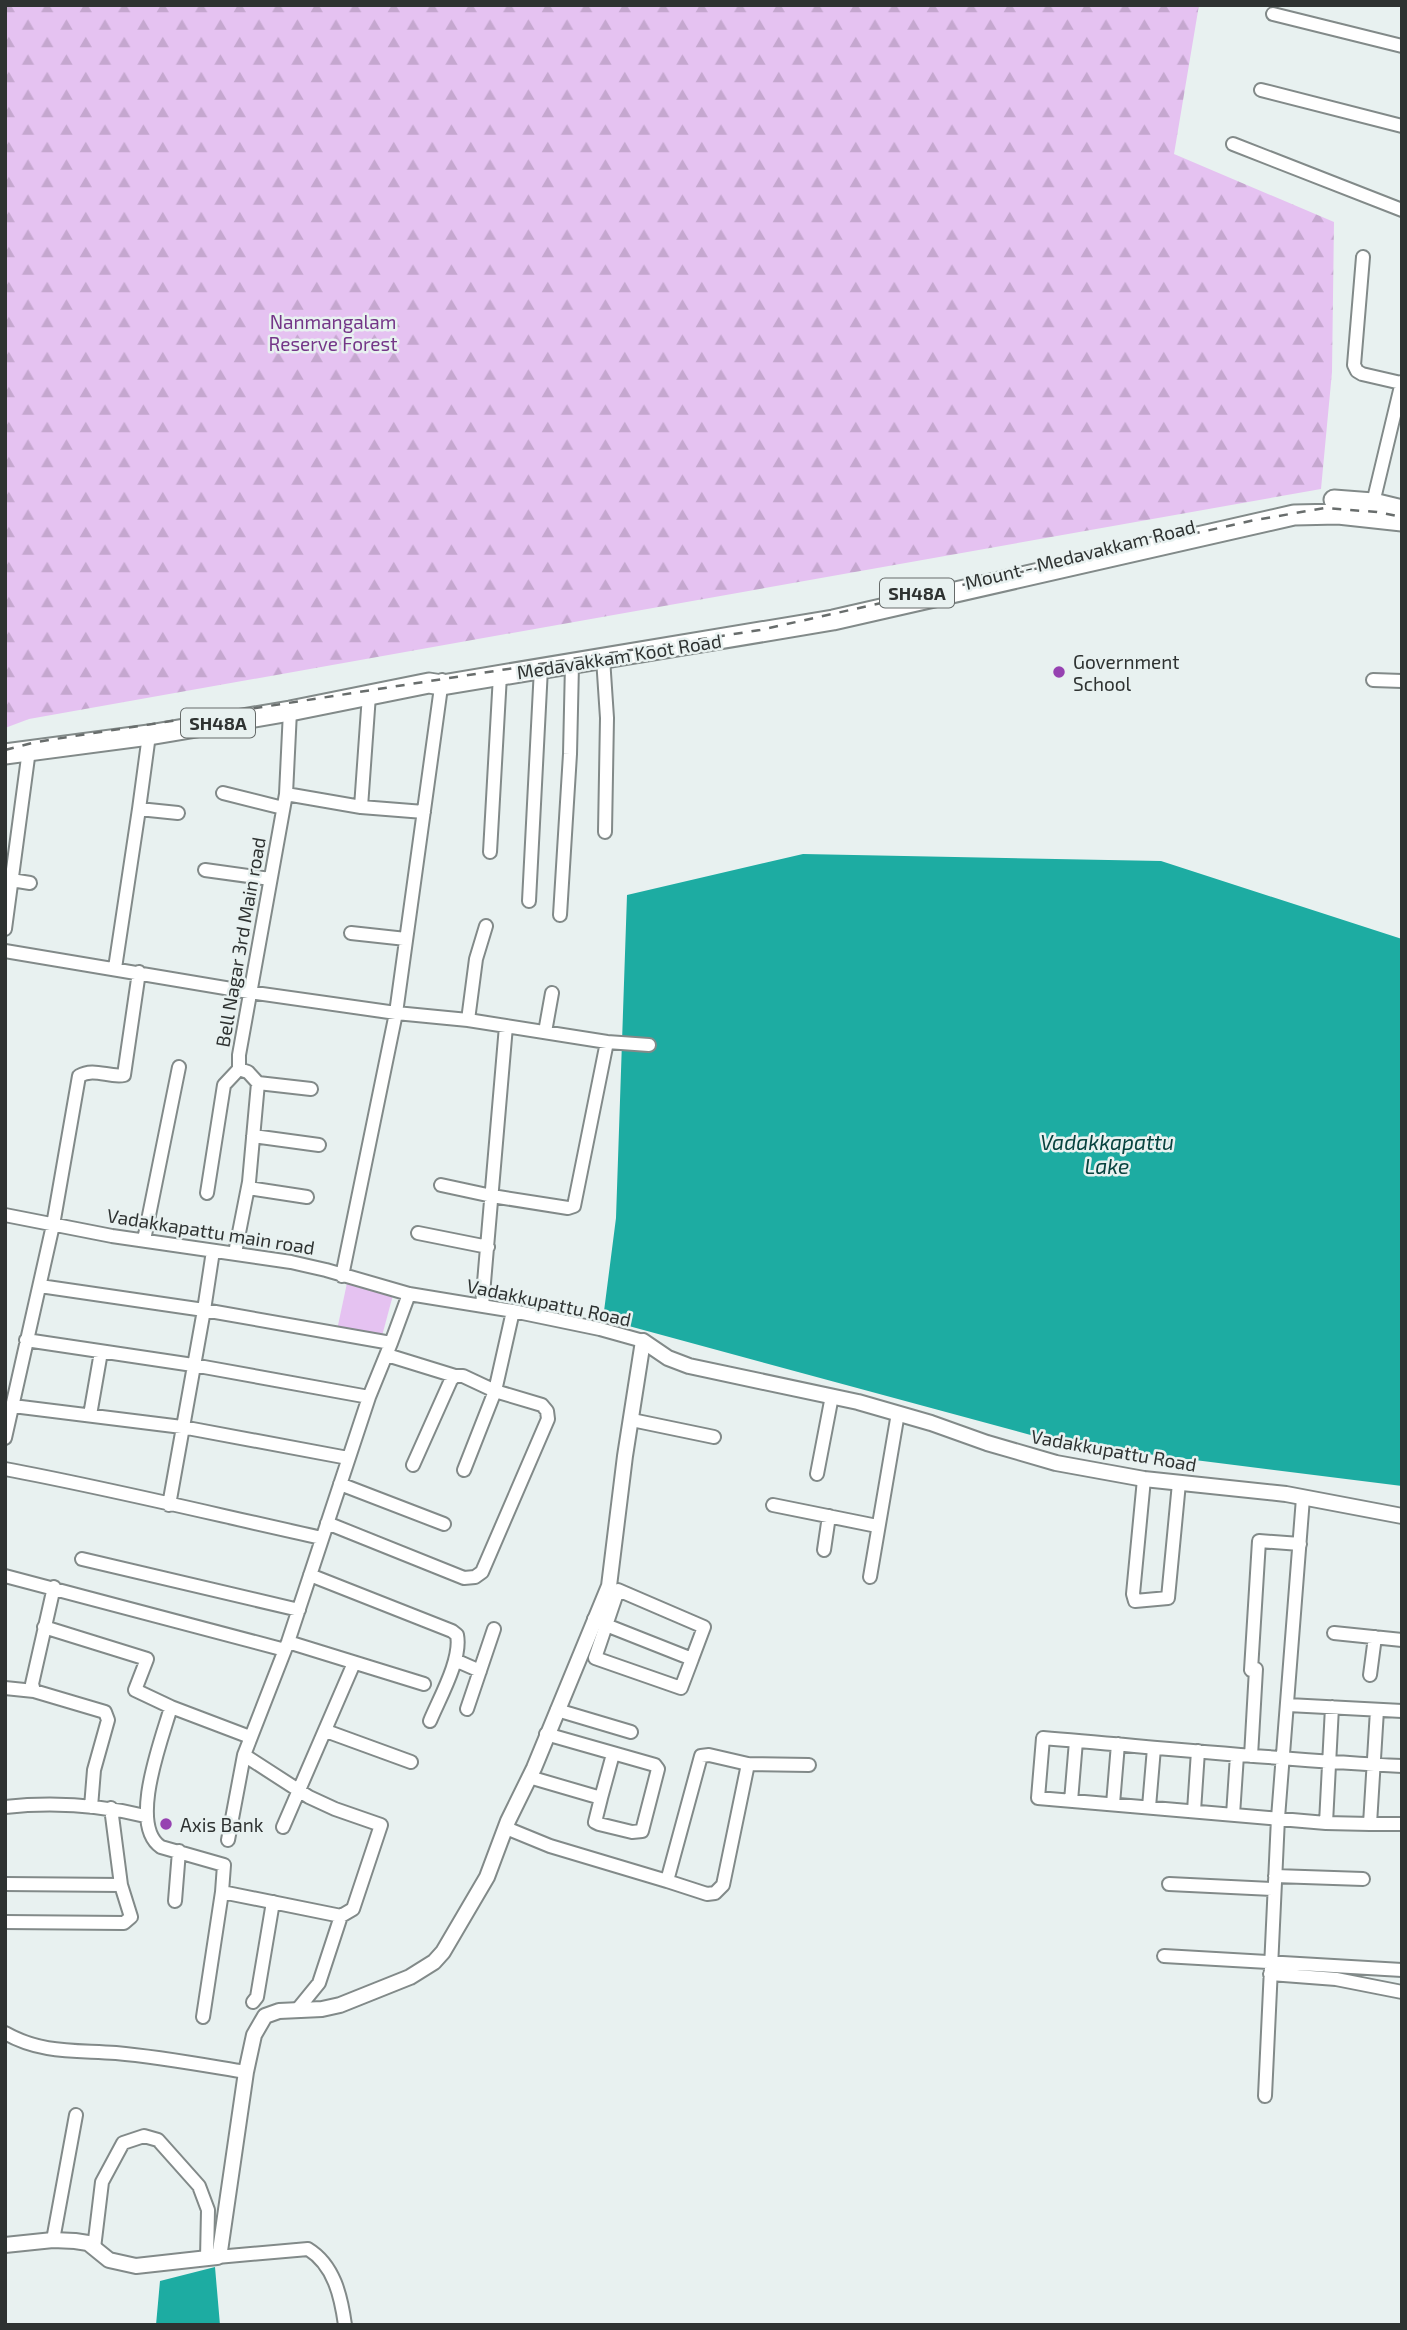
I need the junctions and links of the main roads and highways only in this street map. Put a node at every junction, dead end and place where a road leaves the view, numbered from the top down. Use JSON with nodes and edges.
{"nodes":[{"id":1,"x":1402,"y":510,"type":"edge"},
{"id":2,"x":1402,"y":521,"type":"edge"},
{"id":3,"x":438,"y":681,"type":"junction"},
{"id":4,"x":5,"y":754,"type":"edge"}],
"edges":[{"from":1,"to":3,"type":"main road","name":"Mount - Medavakkam Road","number":"SH48A"},
{"from":2,"to":3,"type":"main road","name":"Medavakkam Koot Road","number":"SH48A"},
{"from":3,"to":4,"type":"main road","name":"Medavakkam Koot Road","number":"SH48A"}]}
